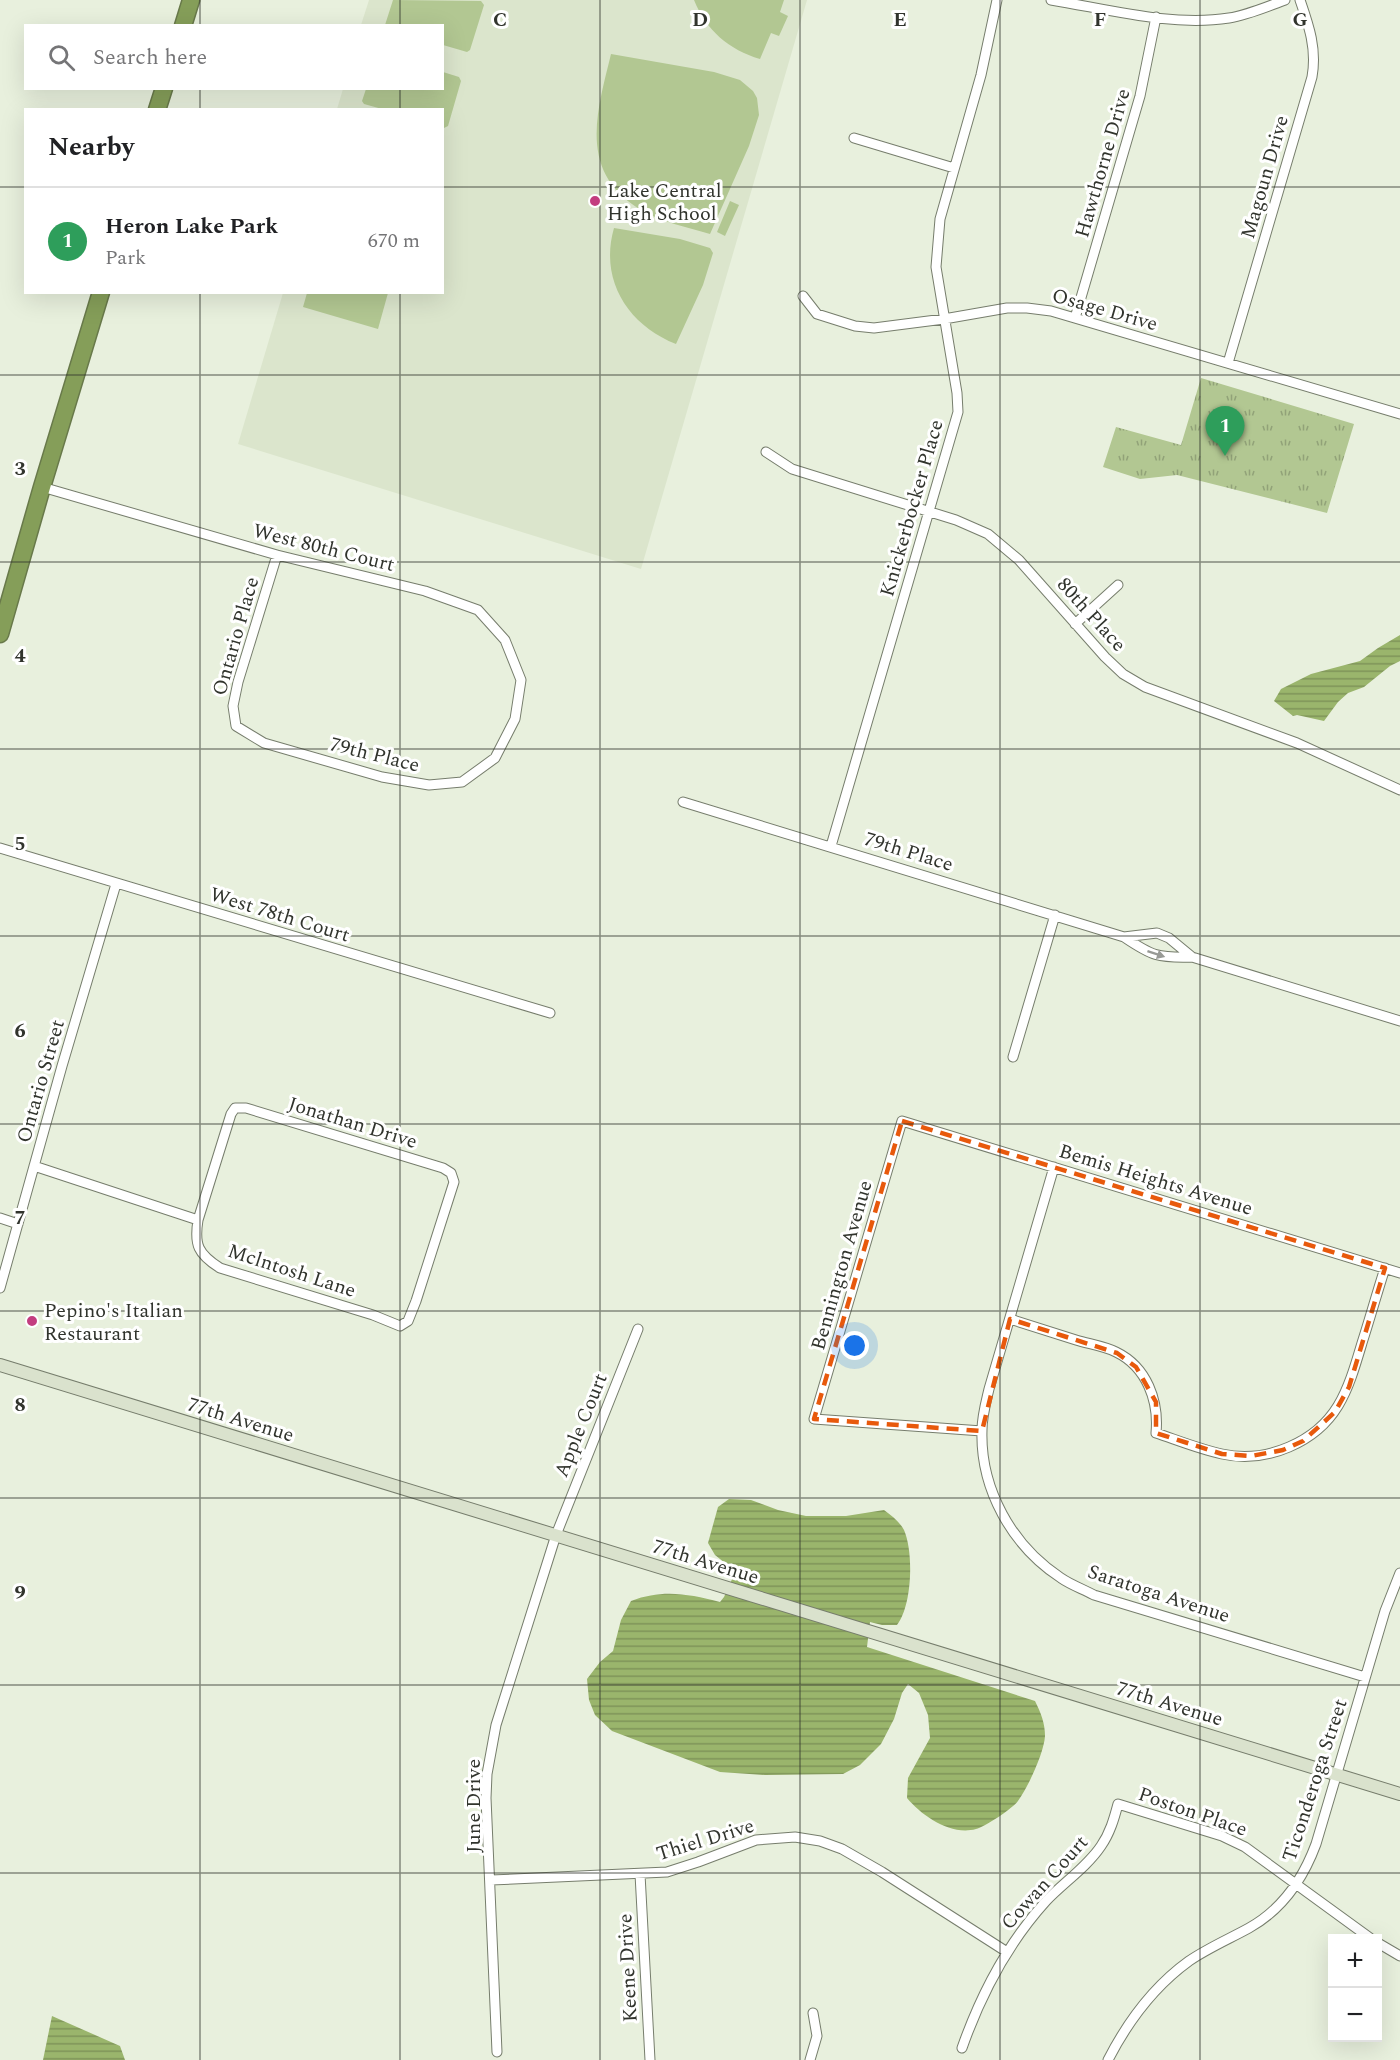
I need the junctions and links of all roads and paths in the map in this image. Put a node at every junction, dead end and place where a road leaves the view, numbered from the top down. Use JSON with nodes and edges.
{"nodes":[{"id":1,"x":191,"y":0,"type":"edge"},
{"id":2,"x":997,"y":0,"type":"edge"},
{"id":3,"x":1051,"y":0,"type":"edge"},
{"id":4,"x":1285,"y":0,"type":"edge"},
{"id":5,"x":1300,"y":0,"type":"edge"},
{"id":6,"x":1156,"y":17,"type":"junction"},
{"id":7,"x":184,"y":24,"type":"edge"},
{"id":8,"x":163,"y":90,"type":"edge"},
{"id":9,"x":158,"y":108,"type":"edge"},
{"id":10,"x":854,"y":138,"type":"dead end"},
{"id":11,"x":954,"y":168,"type":"junction"},
{"id":12,"x":100,"y":294,"type":"edge"},
{"id":13,"x":803,"y":296,"type":"dead end"},
{"id":14,"x":1075,"y":318,"type":"junction"},
{"id":15,"x":945,"y":320,"type":"junction"},
{"id":16,"x":1228,"y":363,"type":"junction"},
{"id":17,"x":1400,"y":414,"type":"edge"},
{"id":18,"x":766,"y":452,"type":"dead end"},
{"id":19,"x":42,"y":487,"type":"junction"},
{"id":20,"x":929,"y":512,"type":"junction"},
{"id":21,"x":277,"y":555,"type":"junction"},
{"id":22,"x":1118,"y":585,"type":"dead end"},
{"id":23,"x":1075,"y":624,"type":"junction"},
{"id":24,"x":0,"y":634,"type":"edge"},
{"id":25,"x":515,"y":718,"type":"joint"},
{"id":26,"x":236,"y":726,"type":"joint"},
{"id":27,"x":1400,"y":790,"type":"edge"},
{"id":28,"x":683,"y":802,"type":"dead end"},
{"id":29,"x":831,"y":846,"type":"junction"},
{"id":30,"x":0,"y":848,"type":"edge"},
{"id":31,"x":116,"y":884,"type":"junction"},
{"id":32,"x":1055,"y":915,"type":"junction"},
{"id":33,"x":1124,"y":937,"type":"junction"},
{"id":34,"x":1192,"y":957,"type":"junction"},
{"id":35,"x":550,"y":1013,"type":"dead end"},
{"id":36,"x":1400,"y":1021,"type":"edge"},
{"id":37,"x":1014,"y":1057,"type":"dead end"},
{"id":38,"x":236,"y":1108,"type":"joint"},
{"id":39,"x":902,"y":1121,"type":"joint"},
{"id":40,"x":34,"y":1166,"type":"junction"},
{"id":41,"x":1054,"y":1167,"type":"junction"},
{"id":42,"x":0,"y":1218,"type":"edge"},
{"id":43,"x":198,"y":1220,"type":"junction"},
{"id":44,"x":18,"y":1224,"type":"junction"},
{"id":45,"x":1385,"y":1268,"type":"junction"},
{"id":46,"x":1400,"y":1273,"type":"edge"},
{"id":47,"x":0,"y":1288,"type":"edge"},
{"id":48,"x":1010,"y":1318,"type":"junction"},
{"id":49,"x":400,"y":1326,"type":"joint"},
{"id":50,"x":638,"y":1329,"type":"dead end"},
{"id":51,"x":0,"y":1365,"type":"edge"},
{"id":52,"x":982,"y":1431,"type":"junction"},
{"id":53,"x":556,"y":1535,"type":"junction"},
{"id":54,"x":1400,"y":1573,"type":"edge"},
{"id":55,"x":1365,"y":1677,"type":"junction"},
{"id":56,"x":1337,"y":1774,"type":"junction"},
{"id":57,"x":1400,"y":1794,"type":"edge"},
{"id":58,"x":1118,"y":1804,"type":"joint"},
{"id":59,"x":640,"y":1874,"type":"junction"},
{"id":60,"x":491,"y":1881,"type":"junction"},
{"id":61,"x":1297,"y":1885,"type":"junction"},
{"id":62,"x":1364,"y":1934,"type":"edge"},
{"id":63,"x":1382,"y":1946,"type":"edge"},
{"id":64,"x":1007,"y":1952,"type":"junction"},
{"id":65,"x":1400,"y":1956,"type":"edge"},
{"id":66,"x":813,"y":2013,"type":"dead end"},
{"id":67,"x":962,"y":2048,"type":"dead end"},
{"id":68,"x":497,"y":2052,"type":"dead end"},
{"id":69,"x":650,"y":2060,"type":"edge"},
{"id":70,"x":810,"y":2060,"type":"edge"},
{"id":71,"x":1108,"y":2060,"type":"edge"}],
"edges":[{"from":1,"to":7,"type":"highway"},
{"from":2,"to":11,"type":"street","name":"Knickerbocker Place"},
{"from":3,"to":6,"type":"street"},
{"from":4,"to":6,"type":"street"},
{"from":5,"to":16,"type":"street","name":"Magoun Drive"},
{"from":6,"to":14,"type":"street","name":"Hawthorne Drive"},
{"from":8,"to":9,"type":"highway"},
{"from":10,"to":11,"type":"street"},
{"from":11,"to":15,"type":"street","name":"Knickerbocker Place"},
{"from":12,"to":19,"type":"highway"},
{"from":13,"to":15,"type":"street","name":"Osage Drive"},
{"from":14,"to":15,"type":"street","name":"Osage Drive"},
{"from":14,"to":16,"type":"street","name":"Osage Drive"},
{"from":15,"to":20,"type":"street","name":"Knickerbocker Place"},
{"from":16,"to":17,"type":"street","name":"Osage Drive"},
{"from":18,"to":20,"type":"street","name":"80th Place"},
{"from":19,"to":21,"type":"street","name":"West 80th Court"},
{"from":19,"to":24,"type":"highway"},
{"from":20,"to":23,"type":"street","name":"80th Place"},
{"from":20,"to":29,"type":"street","name":"Knickerbocker Place"},
{"from":21,"to":25,"type":"street","name":"West 80th Court"},
{"from":21,"to":26,"type":"street","name":"Ontario Place"},
{"from":22,"to":23,"type":"street"},
{"from":23,"to":27,"type":"street","name":"80th Place"},
{"from":25,"to":26,"type":"street","name":"79th Place"},
{"from":28,"to":29,"type":"street","name":"79th Place"},
{"from":29,"to":32,"type":"street","name":"79th Place"},
{"from":30,"to":31,"type":"street","name":"West 78th Court"},
{"from":31,"to":35,"type":"street","name":"West 78th Court"},
{"from":31,"to":40,"type":"street","name":"Ontario Street"},
{"from":32,"to":33,"type":"street","name":"79th Place"},
{"from":32,"to":37,"type":"street"},
{"from":33,"to":34,"type":"street","name":"79th Place","one_way":true},
{"from":33,"to":34,"type":"street","name":"79th Place"},
{"from":34,"to":36,"type":"street","name":"79th Place"},
{"from":38,"to":43,"type":"street","name":"Mclntosh Lane"},
{"from":38,"to":49,"type":"street","name":"Jonathan Drive"},
{"from":39,"to":41,"type":"street","name":"Bemis Heights Avenue"},
{"from":39,"to":52,"type":"street","name":"Bennington Avenue"},
{"from":40,"to":43,"type":"street"},
{"from":40,"to":44,"type":"street","name":"Ontario Street"},
{"from":41,"to":45,"type":"street","name":"Bemis Heights Avenue"},
{"from":41,"to":48,"type":"street","name":"Saratoga Avenue"},
{"from":42,"to":44,"type":"street"},
{"from":43,"to":49,"type":"street","name":"Mclntosh Lane"},
{"from":44,"to":47,"type":"street","name":"Ontario Street"},
{"from":45,"to":46,"type":"street","name":"Bemis Heights Avenue"},
{"from":45,"to":48,"type":"street"},
{"from":48,"to":52,"type":"street","name":"Saratoga Avenue"},
{"from":50,"to":53,"type":"street","name":"Apple Court"},
{"from":51,"to":53,"type":"street","name":"77th Avenue"},
{"from":52,"to":55,"type":"street","name":"Saratoga Avenue"},
{"from":53,"to":56,"type":"street","name":"77th Avenue"},
{"from":53,"to":60,"type":"street","name":"June Drive"},
{"from":54,"to":55,"type":"street","name":"Ticonderoga Street"},
{"from":55,"to":56,"type":"street","name":"Ticonderoga Street"},
{"from":56,"to":57,"type":"street","name":"77th Avenue"},
{"from":56,"to":61,"type":"street","name":"Ticonderoga Street"},
{"from":58,"to":61,"type":"street","name":"Poston Place"},
{"from":58,"to":64,"type":"street","name":"Cowan Court"},
{"from":59,"to":60,"type":"street","name":"Thiel Drive"},
{"from":59,"to":64,"type":"street","name":"Thiel Drive"},
{"from":59,"to":69,"type":"street","name":"Keene Drive"},
{"from":60,"to":68,"type":"street","name":"June Drive"},
{"from":61,"to":62,"type":"street","name":"Poston Place"},
{"from":61,"to":71,"type":"street","name":"Ticonderoga Street"},
{"from":63,"to":65,"type":"street"},
{"from":64,"to":67,"type":"street","name":"Cowan Court"},
{"from":66,"to":70,"type":"street"}]}
